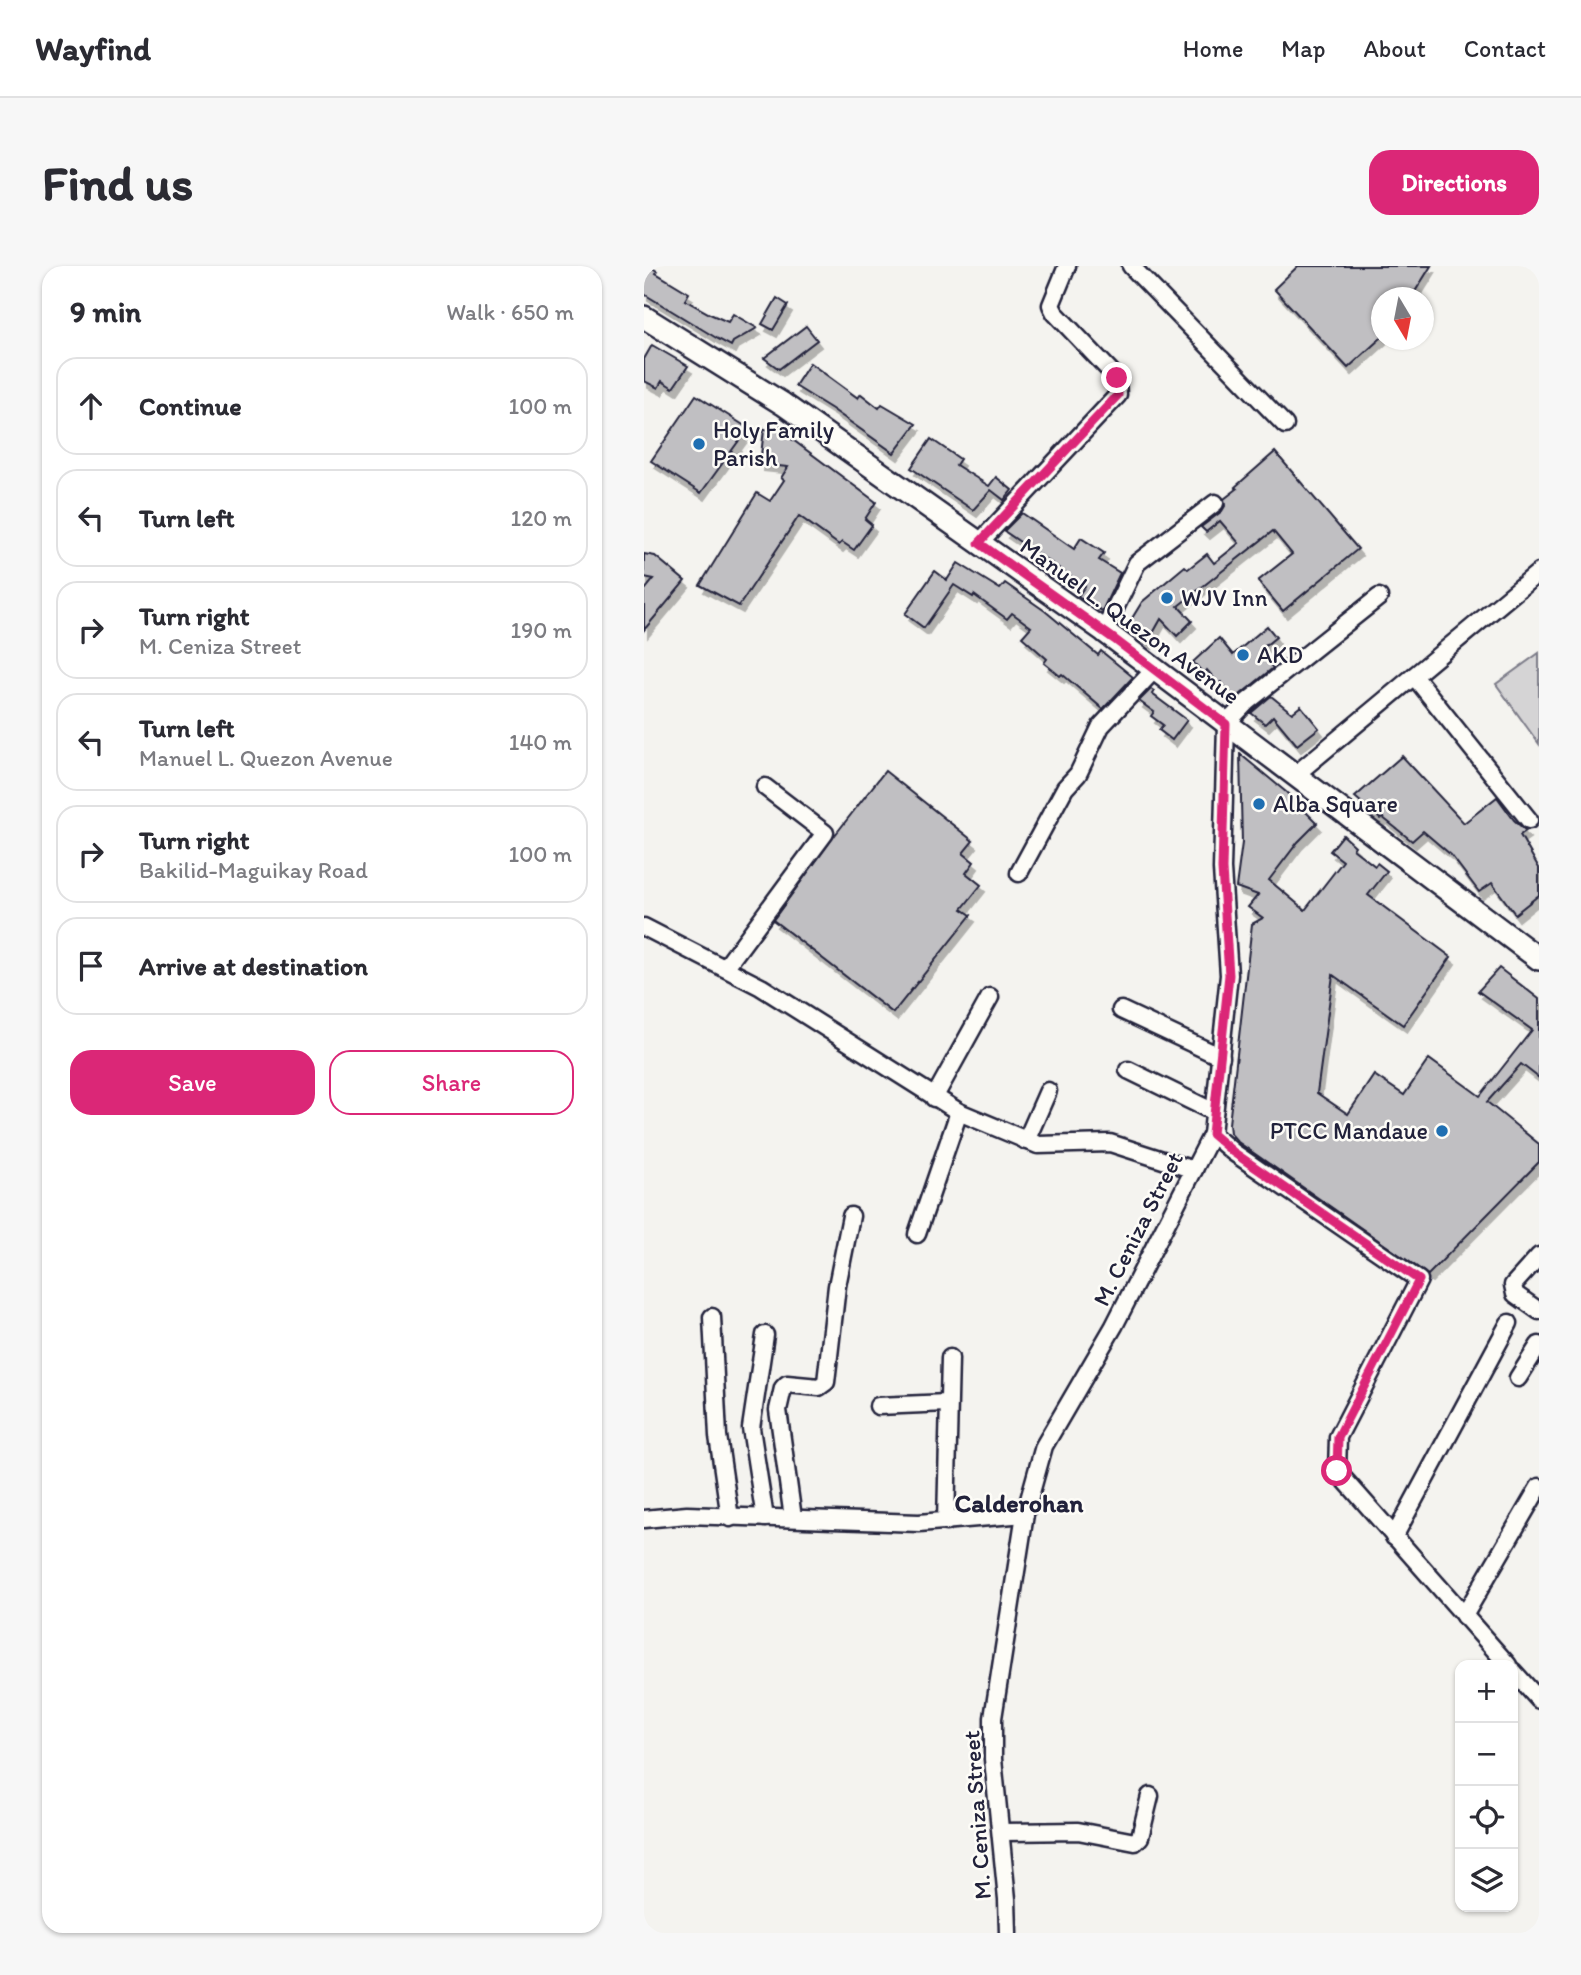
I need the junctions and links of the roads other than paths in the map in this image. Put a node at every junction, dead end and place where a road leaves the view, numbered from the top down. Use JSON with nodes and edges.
{"nodes":[{"id":1,"x":1067,"y":266,"type":"edge"},
{"id":2,"x":1131,"y":266,"type":"edge"},
{"id":3,"x":644,"y":317,"type":"edge"},
{"id":4,"x":1286,"y":425,"type":"dead end"},
{"id":5,"x":1215,"y":503,"type":"dead end"},
{"id":6,"x":979,"y":543,"type":"junction"},
{"id":7,"x":1539,"y":572,"type":"edge"},
{"id":8,"x":1379,"y":597,"type":"dead end"},
{"id":9,"x":1104,"y":631,"type":"junction"},
{"id":10,"x":1155,"y":669,"type":"junction"},
{"id":11,"x":1414,"y":676,"type":"junction"},
{"id":12,"x":1226,"y":724,"type":"junction"},
{"id":13,"x":1296,"y":775,"type":"junction"},
{"id":14,"x":765,"y":787,"type":"dead end"},
{"id":15,"x":1529,"y":820,"type":"dead end"},
{"id":16,"x":1019,"y":873,"type":"dead end"},
{"id":17,"x":644,"y":927,"type":"edge"},
{"id":18,"x":1539,"y":959,"type":"edge"},
{"id":19,"x":725,"y":968,"type":"junction"},
{"id":20,"x":990,"y":998,"type":"dead end"},
{"id":21,"x":1121,"y":1010,"type":"dead end"},
{"id":22,"x":1221,"y":1057,"type":"junction"},
{"id":23,"x":1128,"y":1070,"type":"dead end"},
{"id":24,"x":1048,"y":1091,"type":"dead end"},
{"id":25,"x":934,"y":1098,"type":"junction"},
{"id":26,"x":959,"y":1112,"type":"junction"},
{"id":27,"x":1214,"y":1112,"type":"junction"},
{"id":28,"x":1212,"y":1134,"type":"junction"},
{"id":29,"x":1026,"y":1141,"type":"junction"},
{"id":30,"x":1194,"y":1170,"type":"junction"},
{"id":31,"x":851,"y":1216,"type":"dead end"},
{"id":32,"x":916,"y":1234,"type":"dead end"},
{"id":33,"x":1539,"y":1256,"type":"edge"},
{"id":34,"x":1539,"y":1311,"type":"edge"},
{"id":35,"x":712,"y":1317,"type":"dead end"},
{"id":36,"x":1509,"y":1323,"type":"dead end"},
{"id":37,"x":765,"y":1335,"type":"dead end"},
{"id":38,"x":1539,"y":1345,"type":"edge"},
{"id":39,"x":950,"y":1358,"type":"dead end"},
{"id":40,"x":1518,"y":1378,"type":"dead end"},
{"id":41,"x":947,"y":1403,"type":"junction"},
{"id":42,"x":878,"y":1406,"type":"dead end"},
{"id":43,"x":1539,"y":1487,"type":"edge"},
{"id":44,"x":1025,"y":1514,"type":"junction"},
{"id":45,"x":730,"y":1518,"type":"junction"},
{"id":46,"x":765,"y":1518,"type":"junction"},
{"id":47,"x":793,"y":1518,"type":"junction"},
{"id":48,"x":644,"y":1519,"type":"edge"},
{"id":49,"x":946,"y":1522,"type":"junction"},
{"id":50,"x":1394,"y":1537,"type":"junction"},
{"id":51,"x":1464,"y":1616,"type":"junction"},
{"id":52,"x":1504,"y":1660,"type":"edge"},
{"id":53,"x":1518,"y":1677,"type":"edge"},
{"id":54,"x":1539,"y":1700,"type":"edge"},
{"id":55,"x":1150,"y":1796,"type":"dead end"},
{"id":56,"x":1001,"y":1832,"type":"junction"},
{"id":57,"x":1008,"y":1933,"type":"edge"}],
"edges":[{"from":1,"to":6,"type":"street"},
{"from":2,"to":4,"type":"street"},
{"from":3,"to":6,"type":"main road","name":"Manuel L. Quezon Avenue"},
{"from":5,"to":9,"type":"street"},
{"from":6,"to":9,"type":"main road","name":"Manuel L. Quezon Avenue"},
{"from":7,"to":11,"type":"street"},
{"from":8,"to":12,"type":"street"},
{"from":9,"to":10,"type":"main road","name":"Manuel L. Quezon Avenue"},
{"from":10,"to":12,"type":"main road","name":"Manuel L. Quezon Avenue"},
{"from":10,"to":16,"type":"street"},
{"from":11,"to":13,"type":"street"},
{"from":11,"to":15,"type":"street"},
{"from":12,"to":13,"type":"main road","name":"Manuel L. Quezon Avenue"},
{"from":12,"to":22,"type":"street","name":"M. Ceniza Street"},
{"from":13,"to":18,"type":"main road","name":"Manuel L. Quezon Avenue"},
{"from":14,"to":19,"type":"street"},
{"from":17,"to":19,"type":"street"},
{"from":19,"to":25,"type":"street"},
{"from":20,"to":25,"type":"street"},
{"from":21,"to":22,"type":"street"},
{"from":22,"to":27,"type":"street","name":"M. Ceniza Street"},
{"from":23,"to":27,"type":"street"},
{"from":24,"to":29,"type":"street"},
{"from":25,"to":26,"type":"street"},
{"from":26,"to":29,"type":"street"},
{"from":26,"to":32,"type":"street"},
{"from":27,"to":28,"type":"street","name":"M. Ceniza Street"},
{"from":28,"to":30,"type":"street","name":"M. Ceniza Street"},
{"from":28,"to":50,"type":"street"},
{"from":29,"to":30,"type":"street"},
{"from":30,"to":44,"type":"street","name":"M. Ceniza Street"},
{"from":31,"to":47,"type":"street"},
{"from":33,"to":34,"type":"street"},
{"from":35,"to":45,"type":"street"},
{"from":36,"to":50,"type":"street"},
{"from":37,"to":46,"type":"street"},
{"from":38,"to":40,"type":"street"},
{"from":39,"to":41,"type":"street"},
{"from":41,"to":42,"type":"street"},
{"from":41,"to":49,"type":"street"},
{"from":43,"to":51,"type":"street"},
{"from":44,"to":49,"type":"street"},
{"from":44,"to":56,"type":"street","name":"M. Ceniza Street"},
{"from":45,"to":46,"type":"street"},
{"from":45,"to":48,"type":"street"},
{"from":46,"to":47,"type":"street"},
{"from":47,"to":49,"type":"street"},
{"from":50,"to":51,"type":"street"},
{"from":51,"to":52,"type":"street"},
{"from":53,"to":54,"type":"street"},
{"from":55,"to":56,"type":"street"},
{"from":56,"to":57,"type":"street","name":"M. Ceniza Street"}]}
